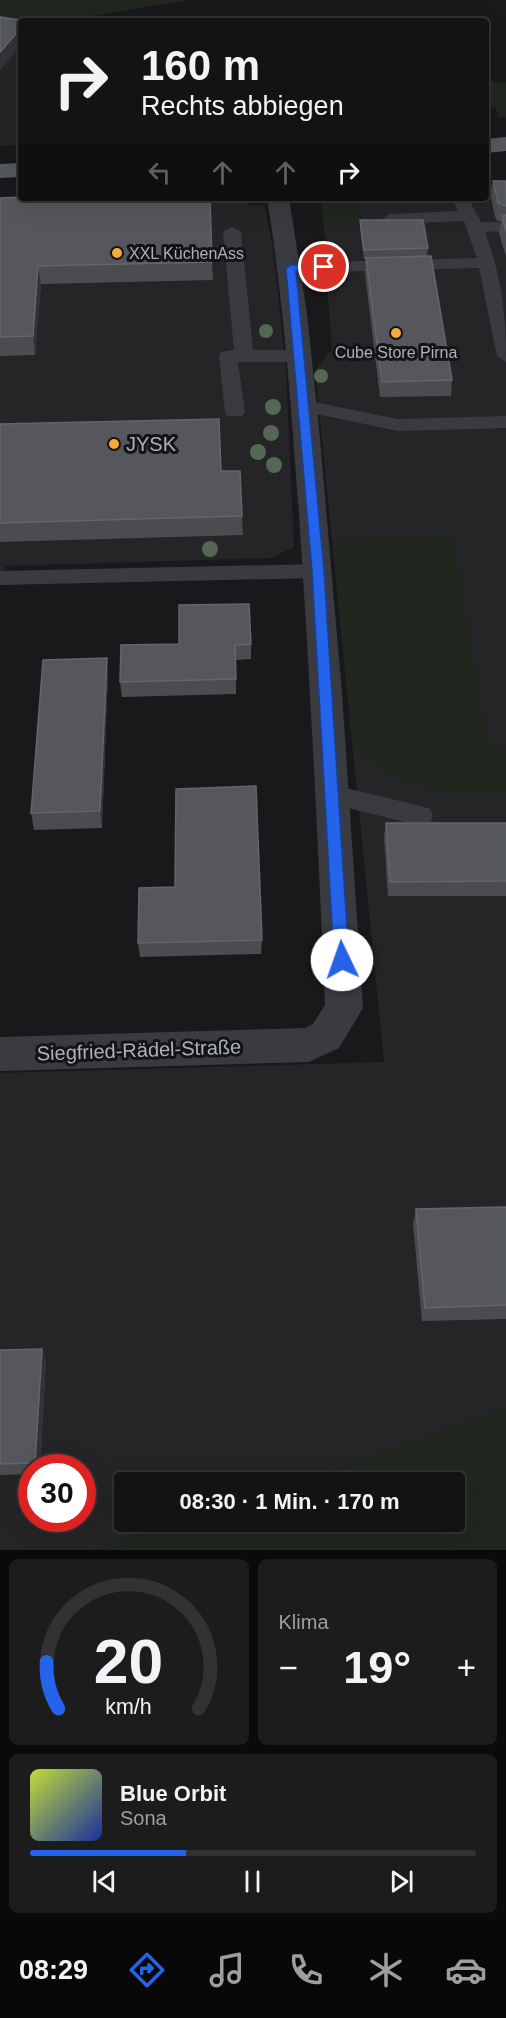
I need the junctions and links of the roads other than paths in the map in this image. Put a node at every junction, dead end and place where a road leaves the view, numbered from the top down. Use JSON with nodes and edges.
{"nodes":[{"id":1,"x":506,"y":144,"type":"edge"},
{"id":2,"x":489,"y":146,"type":"edge"},
{"id":3,"x":18,"y":170,"type":"edge"},
{"id":4,"x":0,"y":171,"type":"edge"},
{"id":5,"x":506,"y":190,"type":"edge"},
{"id":6,"x":489,"y":191,"type":"edge"},
{"id":7,"x":279,"y":201,"type":"edge"},
{"id":8,"x":461,"y":201,"type":"edge"},
{"id":9,"x":390,"y":219,"type":"edge"},
{"id":10,"x":471,"y":221,"type":"junction"},
{"id":11,"x":498,"y":227,"type":"dead end"},
{"id":12,"x":232,"y":232,"type":"dead end"},
{"id":13,"x":487,"y":262,"type":"junction"},
{"id":14,"x":291,"y":268,"type":"junction"},
{"id":15,"x":502,"y":312,"type":"edge"},
{"id":16,"x":244,"y":356,"type":"junction"},
{"id":17,"x":300,"y":356,"type":"junction"},
{"id":18,"x":506,"y":356,"type":"edge"},
{"id":19,"x":304,"y":406,"type":"junction"},
{"id":20,"x":235,"y":412,"type":"dead end"},
{"id":21,"x":506,"y":422,"type":"edge"},
{"id":22,"x":318,"y":571,"type":"junction"},
{"id":23,"x":0,"y":578,"type":"edge"},
{"id":24,"x":333,"y":795,"type":"junction"},
{"id":25,"x":421,"y":816,"type":"dead end"},
{"id":26,"x":0,"y":1054,"type":"edge"}],
"edges":[{"from":1,"to":2,"type":"main road"},
{"from":3,"to":4,"type":"main road"},
{"from":5,"to":6,"type":"lane"},
{"from":7,"to":14,"type":"street","name":"Siegfried-Rädel-Straße"},
{"from":8,"to":10,"type":"lane"},
{"from":9,"to":10,"type":"lane"},
{"from":10,"to":11,"type":"lane"},
{"from":10,"to":13,"type":"lane"},
{"from":12,"to":16,"type":"lane"},
{"from":13,"to":14,"type":"lane"},
{"from":13,"to":15,"type":"lane"},
{"from":14,"to":17,"type":"street","name":"Siegfried-Rädel-Straße"},
{"from":15,"to":18,"type":"lane"},
{"from":16,"to":17,"type":"lane"},
{"from":16,"to":20,"type":"lane"},
{"from":17,"to":19,"type":"street","name":"Siegfried-Rädel-Straße"},
{"from":19,"to":21,"type":"lane"},
{"from":19,"to":22,"type":"street","name":"Siegfried-Rädel-Straße"},
{"from":22,"to":23,"type":"lane"},
{"from":22,"to":24,"type":"street","name":"Siegfried-Rädel-Straße"},
{"from":24,"to":25,"type":"lane"},
{"from":24,"to":26,"type":"street","name":"Siegfried-Rädel-Straße"}]}
